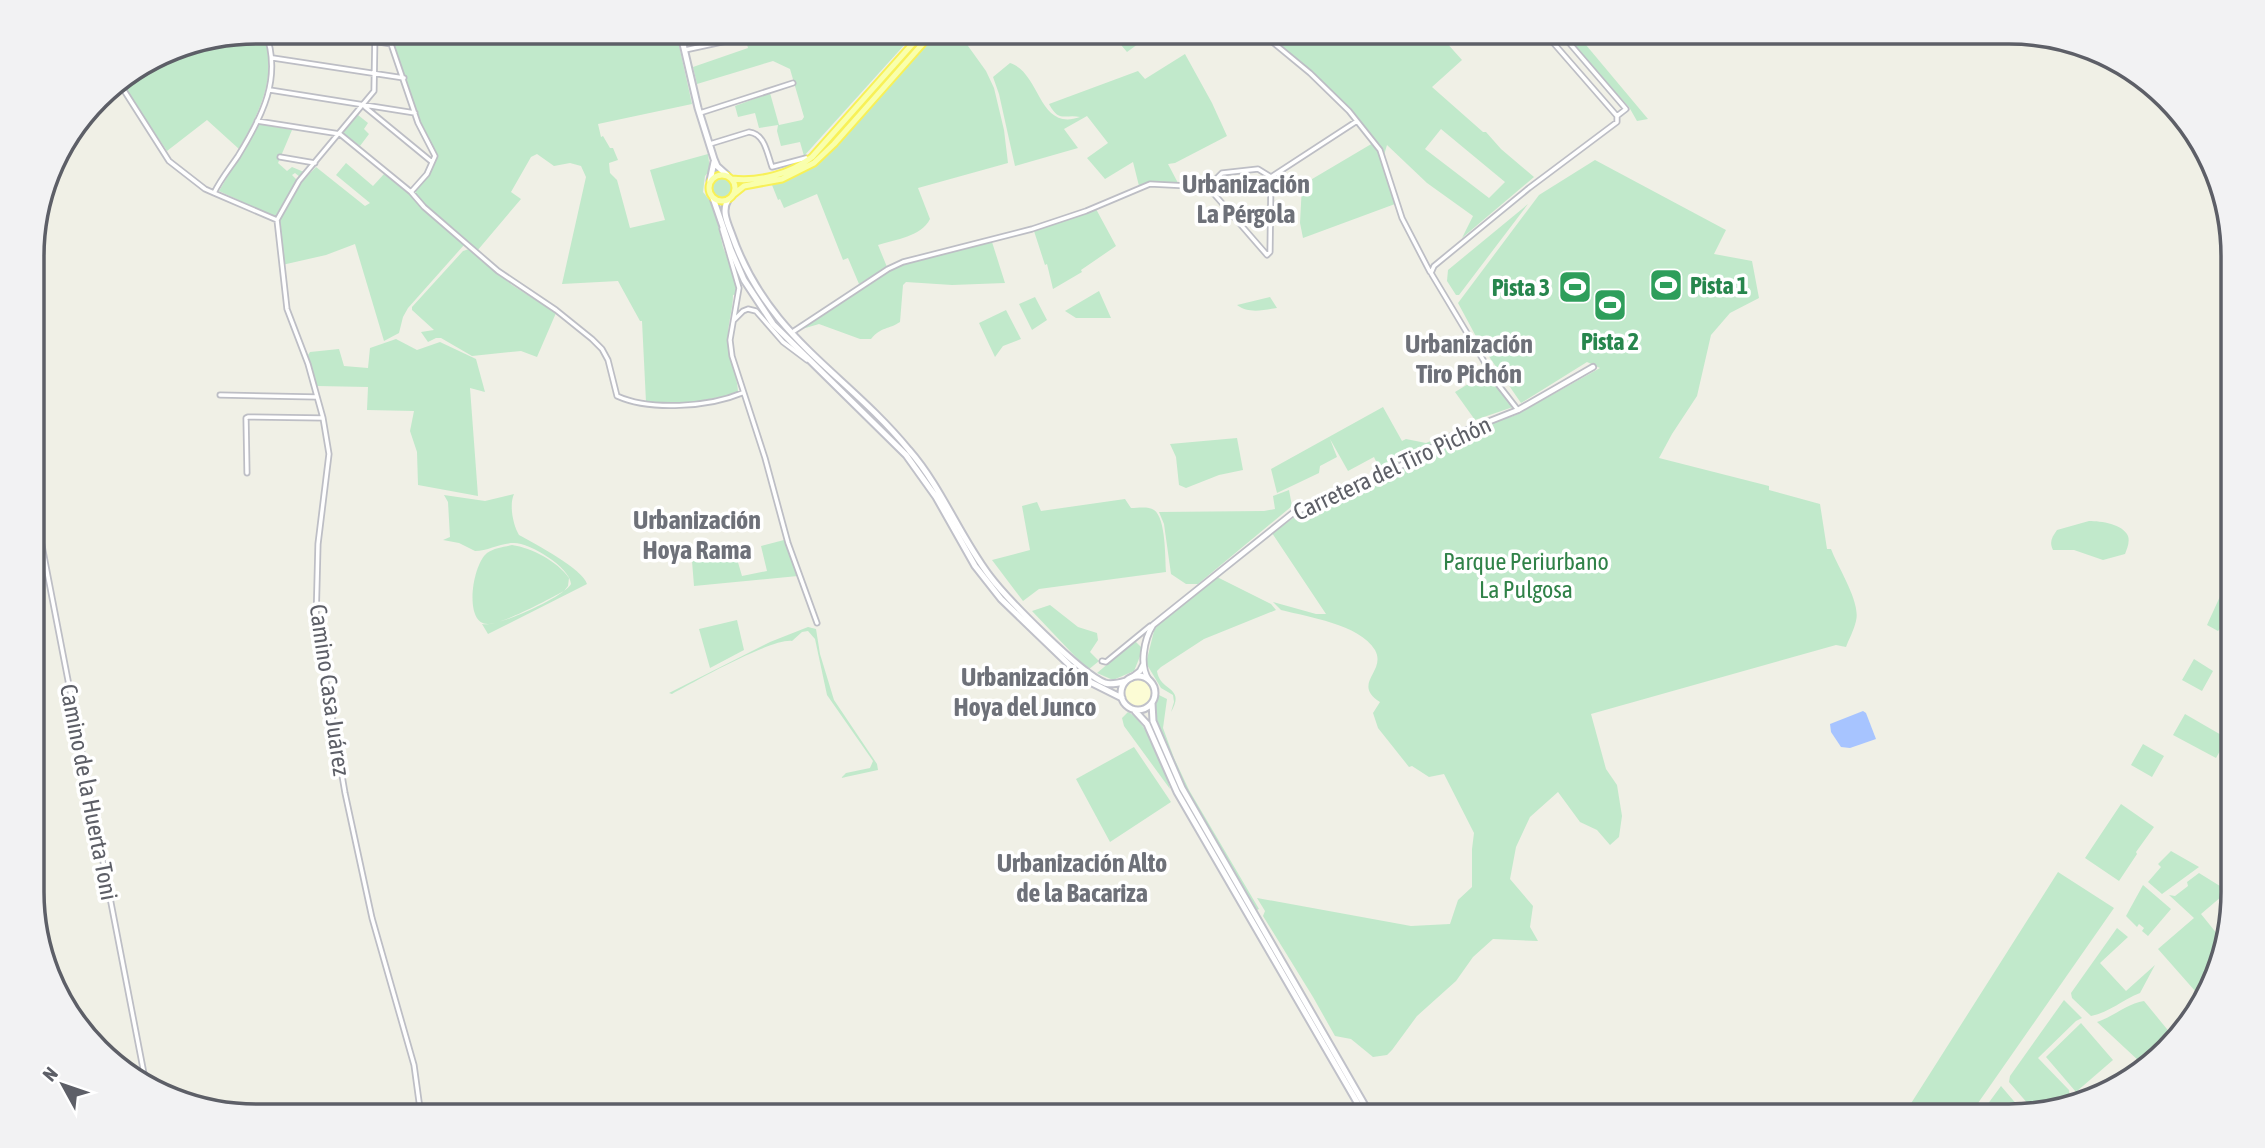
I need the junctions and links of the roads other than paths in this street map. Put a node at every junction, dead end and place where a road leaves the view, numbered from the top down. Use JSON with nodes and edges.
{"nodes":[{"id":1,"x":269,"y":44,"type":"edge"},
{"id":2,"x":375,"y":44,"type":"edge"},
{"id":3,"x":391,"y":44,"type":"edge"},
{"id":4,"x":683,"y":44,"type":"edge"},
{"id":5,"x":714,"y":44,"type":"edge"},
{"id":6,"x":913,"y":44,"type":"edge"},
{"id":7,"x":923,"y":44,"type":"edge"},
{"id":8,"x":1274,"y":44,"type":"edge"},
{"id":9,"x":1554,"y":44,"type":"edge"},
{"id":10,"x":1570,"y":44,"type":"edge"},
{"id":11,"x":684,"y":51,"type":"junction"},
{"id":12,"x":273,"y":58,"type":"junction"},
{"id":13,"x":375,"y":74,"type":"junction"},
{"id":14,"x":404,"y":78,"type":"junction"},
{"id":15,"x":793,"y":83,"type":"dead end"},
{"id":16,"x":270,"y":90,"type":"junction"},
{"id":17,"x":124,"y":91,"type":"edge"},
{"id":18,"x":364,"y":105,"type":"junction"},
{"id":19,"x":415,"y":113,"type":"junction"},
{"id":20,"x":700,"y":113,"type":"junction"},
{"id":21,"x":1618,"y":116,"type":"junction"},
{"id":22,"x":257,"y":121,"type":"junction"},
{"id":23,"x":1357,"y":121,"type":"junction"},
{"id":24,"x":340,"y":134,"type":"junction"},
{"id":25,"x":710,"y":144,"type":"junction"},
{"id":26,"x":281,"y":157,"type":"dead end"},
{"id":27,"x":806,"y":158,"type":"dead end"},
{"id":28,"x":714,"y":159,"type":"junction"},
{"id":29,"x":433,"y":162,"type":"junction"},
{"id":30,"x":315,"y":163,"type":"junction"},
{"id":31,"x":1271,"y":177,"type":"junction"},
{"id":32,"x":735,"y":178,"type":"junction"},
{"id":33,"x":710,"y":181,"type":"junction"},
{"id":34,"x":1208,"y":187,"type":"junction"},
{"id":35,"x":411,"y":192,"type":"junction"},
{"id":36,"x":214,"y":193,"type":"junction"},
{"id":37,"x":734,"y":194,"type":"junction"},
{"id":38,"x":713,"y":198,"type":"junction"},
{"id":39,"x":727,"y":200,"type":"junction"},
{"id":40,"x":720,"y":219,"type":"junction"},
{"id":41,"x":277,"y":220,"type":"junction"},
{"id":42,"x":1431,"y":273,"type":"junction"},
{"id":43,"x":732,"y":329,"type":"junction"},
{"id":44,"x":794,"y":331,"type":"dead end"},
{"id":45,"x":811,"y":362,"type":"junction"},
{"id":46,"x":1593,"y":367,"type":"dead end"},
{"id":47,"x":742,"y":393,"type":"junction"},
{"id":48,"x":220,"y":395,"type":"dead end"},
{"id":49,"x":317,"y":397,"type":"junction"},
{"id":50,"x":1518,"y":410,"type":"junction"},
{"id":51,"x":323,"y":418,"type":"junction"},
{"id":52,"x":247,"y":473,"type":"dead end"},
{"id":53,"x":44,"y":556,"type":"edge"},
{"id":54,"x":1155,"y":622,"type":"junction"},
{"id":55,"x":817,"y":623,"type":"dead end"},
{"id":56,"x":1135,"y":638,"type":"junction"},
{"id":57,"x":1145,"y":640,"type":"junction"},
{"id":58,"x":1102,"y":661,"type":"dead end"},
{"id":59,"x":1143,"y":664,"type":"junction"},
{"id":60,"x":1128,"y":680,"type":"junction"},
{"id":61,"x":1149,"y":680,"type":"junction"},
{"id":62,"x":1122,"y":698,"type":"junction"},
{"id":63,"x":1152,"y":703,"type":"junction"},
{"id":64,"x":1135,"y":711,"type":"junction"},
{"id":65,"x":144,"y":1072,"type":"edge"},
{"id":66,"x":419,"y":1104,"type":"edge"},
{"id":67,"x":1358,"y":1104,"type":"edge"},
{"id":68,"x":1364,"y":1104,"type":"edge"}],
"edges":[{"from":1,"to":12,"type":"street"},
{"from":2,"to":13,"type":"street"},
{"from":3,"to":14,"type":"street"},
{"from":4,"to":11,"type":"main road"},
{"from":5,"to":11,"type":"street"},
{"from":6,"to":32,"type":"main road"},
{"from":7,"to":37,"type":"main road"},
{"from":8,"to":23,"type":"street"},
{"from":9,"to":21,"type":"street"},
{"from":10,"to":21,"type":"street"},
{"from":11,"to":20,"type":"main road"},
{"from":12,"to":13,"type":"street"},
{"from":12,"to":16,"type":"street"},
{"from":13,"to":14,"type":"street"},
{"from":13,"to":18,"type":"street"},
{"from":14,"to":19,"type":"street"},
{"from":15,"to":20,"type":"street"},
{"from":16,"to":18,"type":"street"},
{"from":16,"to":22,"type":"street"},
{"from":17,"to":36,"type":"street"},
{"from":18,"to":19,"type":"street"},
{"from":18,"to":24,"type":"street"},
{"from":18,"to":29,"type":"street"},
{"from":19,"to":29,"type":"street"},
{"from":20,"to":25,"type":"main road"},
{"from":21,"to":42,"type":"street"},
{"from":22,"to":24,"type":"street"},
{"from":22,"to":36,"type":"street"},
{"from":23,"to":31,"type":"street"},
{"from":23,"to":42,"type":"street"},
{"from":24,"to":30,"type":"street"},
{"from":24,"to":35,"type":"street"},
{"from":25,"to":27,"type":"street"},
{"from":25,"to":28,"type":"main road"},
{"from":26,"to":30,"type":"street"},
{"from":28,"to":32,"type":"main road"},
{"from":28,"to":33,"type":"main road"},
{"from":29,"to":35,"type":"street"},
{"from":30,"to":41,"type":"street"},
{"from":31,"to":34,"type":"street"},
{"from":31,"to":34,"type":"street"},
{"from":32,"to":33,"type":"main road"},
{"from":32,"to":37,"type":"main road"},
{"from":33,"to":38,"type":"main road"},
{"from":34,"to":44,"type":"street"},
{"from":35,"to":47,"type":"street"},
{"from":36,"to":41,"type":"street"},
{"from":37,"to":39,"type":"main road"},
{"from":38,"to":39,"type":"main road"},
{"from":38,"to":40,"type":"main road"},
{"from":39,"to":60,"type":"main road"},
{"from":40,"to":43,"type":"street"},
{"from":40,"to":45,"type":"main road"},
{"from":41,"to":49,"type":"street","name":"Camino Casa Juárez"},
{"from":42,"to":50,"type":"street"},
{"from":43,"to":45,"type":"street"},
{"from":43,"to":47,"type":"street"},
{"from":45,"to":62,"type":"main road"},
{"from":46,"to":50,"type":"street","name":"Carretera del Tiro Pichón"},
{"from":47,"to":55,"type":"street"},
{"from":48,"to":49,"type":"street"},
{"from":49,"to":51,"type":"street","name":"Camino Casa Juárez"},
{"from":50,"to":54,"type":"street","name":"Carretera del Tiro Pichón"},
{"from":51,"to":52,"type":"street"},
{"from":51,"to":66,"type":"street","name":"Camino Casa Juárez"},
{"from":53,"to":65,"type":"street","name":"Camino de la Huerta Toni"},
{"from":54,"to":56,"type":"street","name":"Carretera del Tiro Pichón"},
{"from":54,"to":57,"type":"street"},
{"from":56,"to":57,"type":"street"},
{"from":56,"to":58,"type":"street","name":"Carretera del Tiro Pichón"},
{"from":57,"to":59,"type":"street"},
{"from":59,"to":60,"type":"street"},
{"from":59,"to":61,"type":"street"},
{"from":60,"to":61,"type":"main road"},
{"from":60,"to":62,"type":"main road"},
{"from":61,"to":63,"type":"main road"},
{"from":62,"to":64,"type":"main road"},
{"from":63,"to":64,"type":"main road"},
{"from":63,"to":68,"type":"main road"},
{"from":64,"to":67,"type":"main road"}]}
